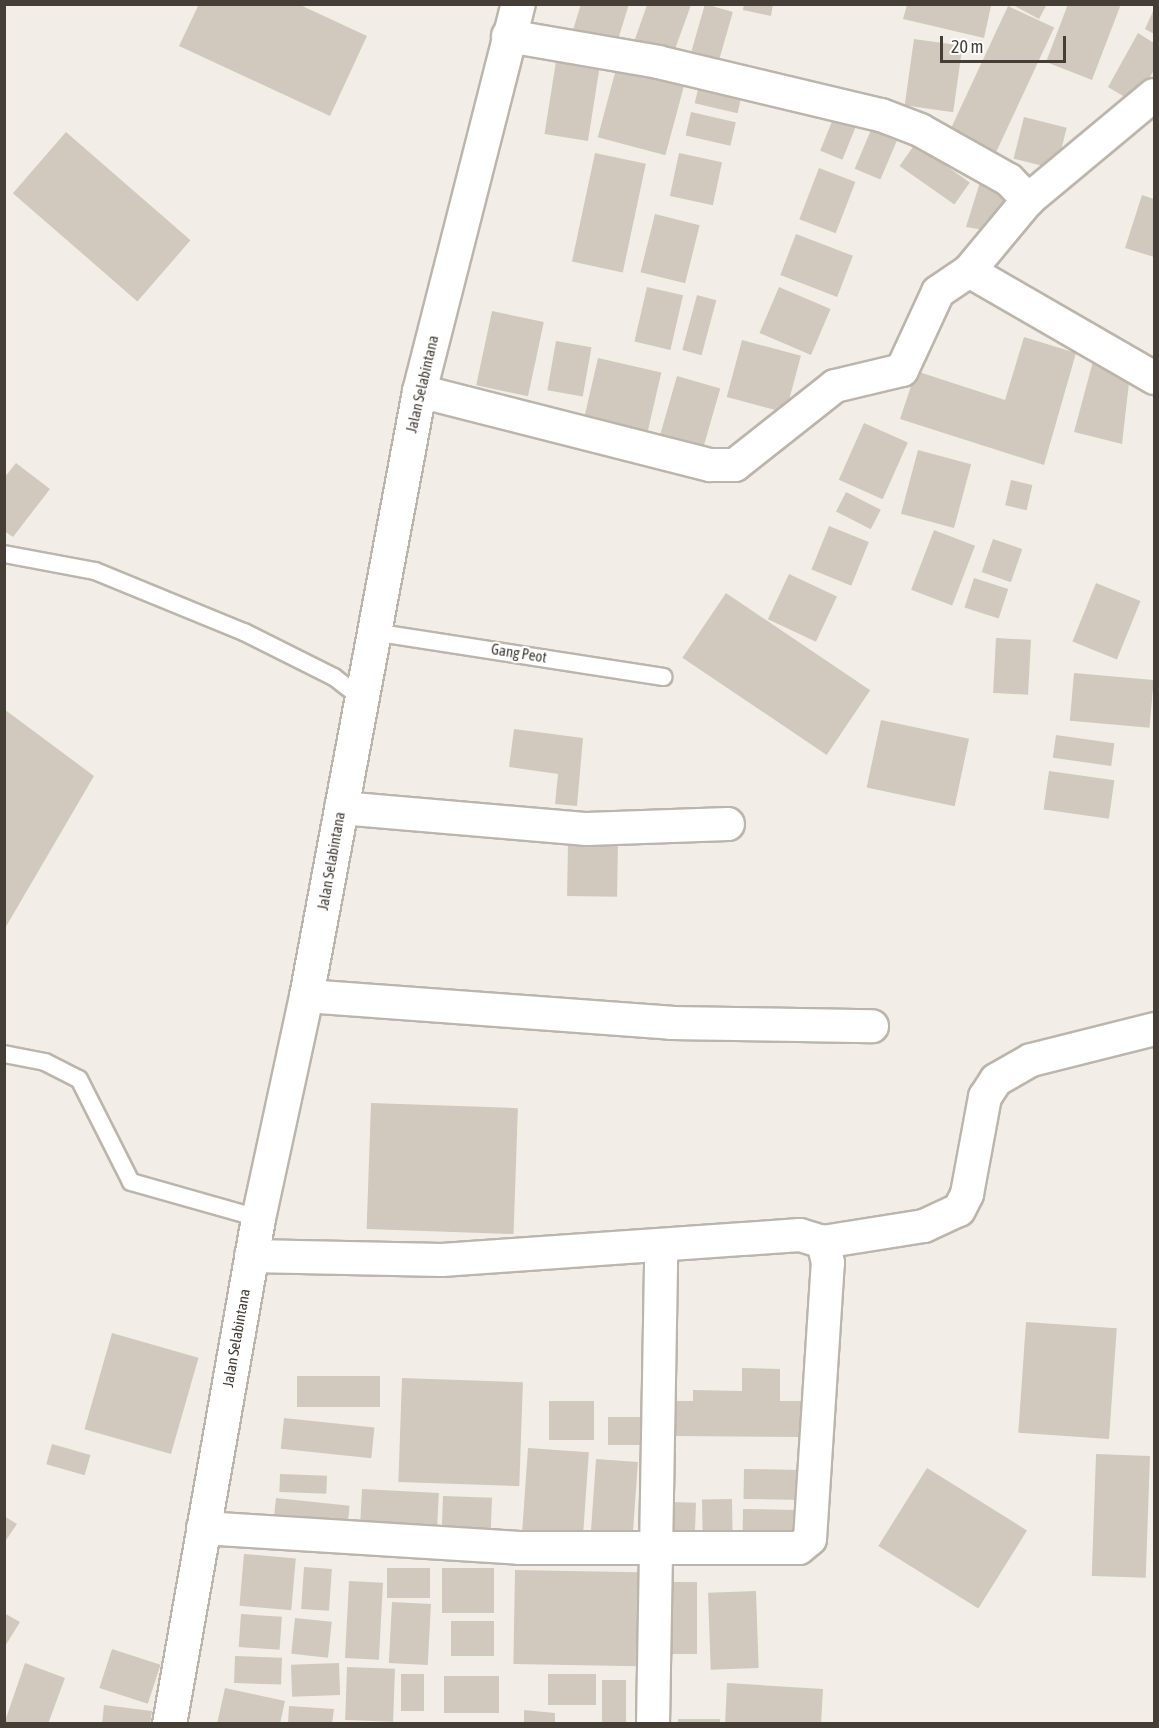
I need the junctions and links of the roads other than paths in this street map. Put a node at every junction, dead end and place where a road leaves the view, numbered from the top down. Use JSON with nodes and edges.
{"nodes":[{"id":1,"x":518,"y":4,"type":"edge"},
{"id":2,"x":508,"y":36,"type":"junction"},
{"id":3,"x":1155,"y":95,"type":"edge"},
{"id":4,"x":1028,"y":200,"type":"junction"},
{"id":5,"x":969,"y":271,"type":"junction"},
{"id":6,"x":1155,"y":378,"type":"edge"},
{"id":7,"x":419,"y":391,"type":"junction"},
{"id":8,"x":4,"y":554,"type":"edge"},
{"id":9,"x":373,"y":632,"type":"junction"},
{"id":10,"x":664,"y":677,"type":"dead end"},
{"id":11,"x":363,"y":700,"type":"junction"},
{"id":12,"x":340,"y":808,"type":"junction"},
{"id":13,"x":728,"y":824,"type":"dead end"},
{"id":14,"x":306,"y":996,"type":"junction"},
{"id":15,"x":872,"y":1026,"type":"dead end"},
{"id":16,"x":1155,"y":1029,"type":"edge"},
{"id":17,"x":4,"y":1054,"type":"edge"},
{"id":18,"x":258,"y":1218,"type":"junction"},
{"id":19,"x":823,"y":1242,"type":"junction"},
{"id":20,"x":661,"y":1247,"type":"junction"},
{"id":21,"x":251,"y":1256,"type":"junction"},
{"id":22,"x":203,"y":1528,"type":"junction"},
{"id":23,"x":657,"y":1550,"type":"junction"},
{"id":24,"x":169,"y":1724,"type":"edge"},
{"id":25,"x":653,"y":1724,"type":"edge"}],
"edges":[{"from":1,"to":2,"type":"street","name":"Jalan Selabintana"},
{"from":2,"to":4,"type":"street"},
{"from":2,"to":7,"type":"street","name":"Jalan Selabintana"},
{"from":3,"to":4,"type":"street"},
{"from":4,"to":5,"type":"street"},
{"from":5,"to":6,"type":"street"},
{"from":5,"to":7,"type":"street"},
{"from":7,"to":9,"type":"street","name":"Jalan Selabintana"},
{"from":8,"to":11,"type":"lane"},
{"from":9,"to":10,"type":"lane","name":"Gang Peot"},
{"from":9,"to":11,"type":"street","name":"Jalan Selabintana"},
{"from":11,"to":12,"type":"street","name":"Jalan Selabintana"},
{"from":12,"to":13,"type":"street"},
{"from":12,"to":14,"type":"street","name":"Jalan Selabintana"},
{"from":14,"to":15,"type":"street"},
{"from":14,"to":18,"type":"street","name":"Jalan Selabintana"},
{"from":16,"to":19,"type":"street"},
{"from":17,"to":18,"type":"lane"},
{"from":18,"to":21,"type":"street","name":"Jalan Selabintana"},
{"from":19,"to":20,"type":"street"},
{"from":19,"to":23,"type":"street"},
{"from":20,"to":21,"type":"street"},
{"from":20,"to":23,"type":"street"},
{"from":21,"to":22,"type":"street","name":"Jalan Selabintana"},
{"from":22,"to":23,"type":"street"},
{"from":22,"to":24,"type":"street","name":"Jalan Selabintana"},
{"from":23,"to":25,"type":"street"}]}
